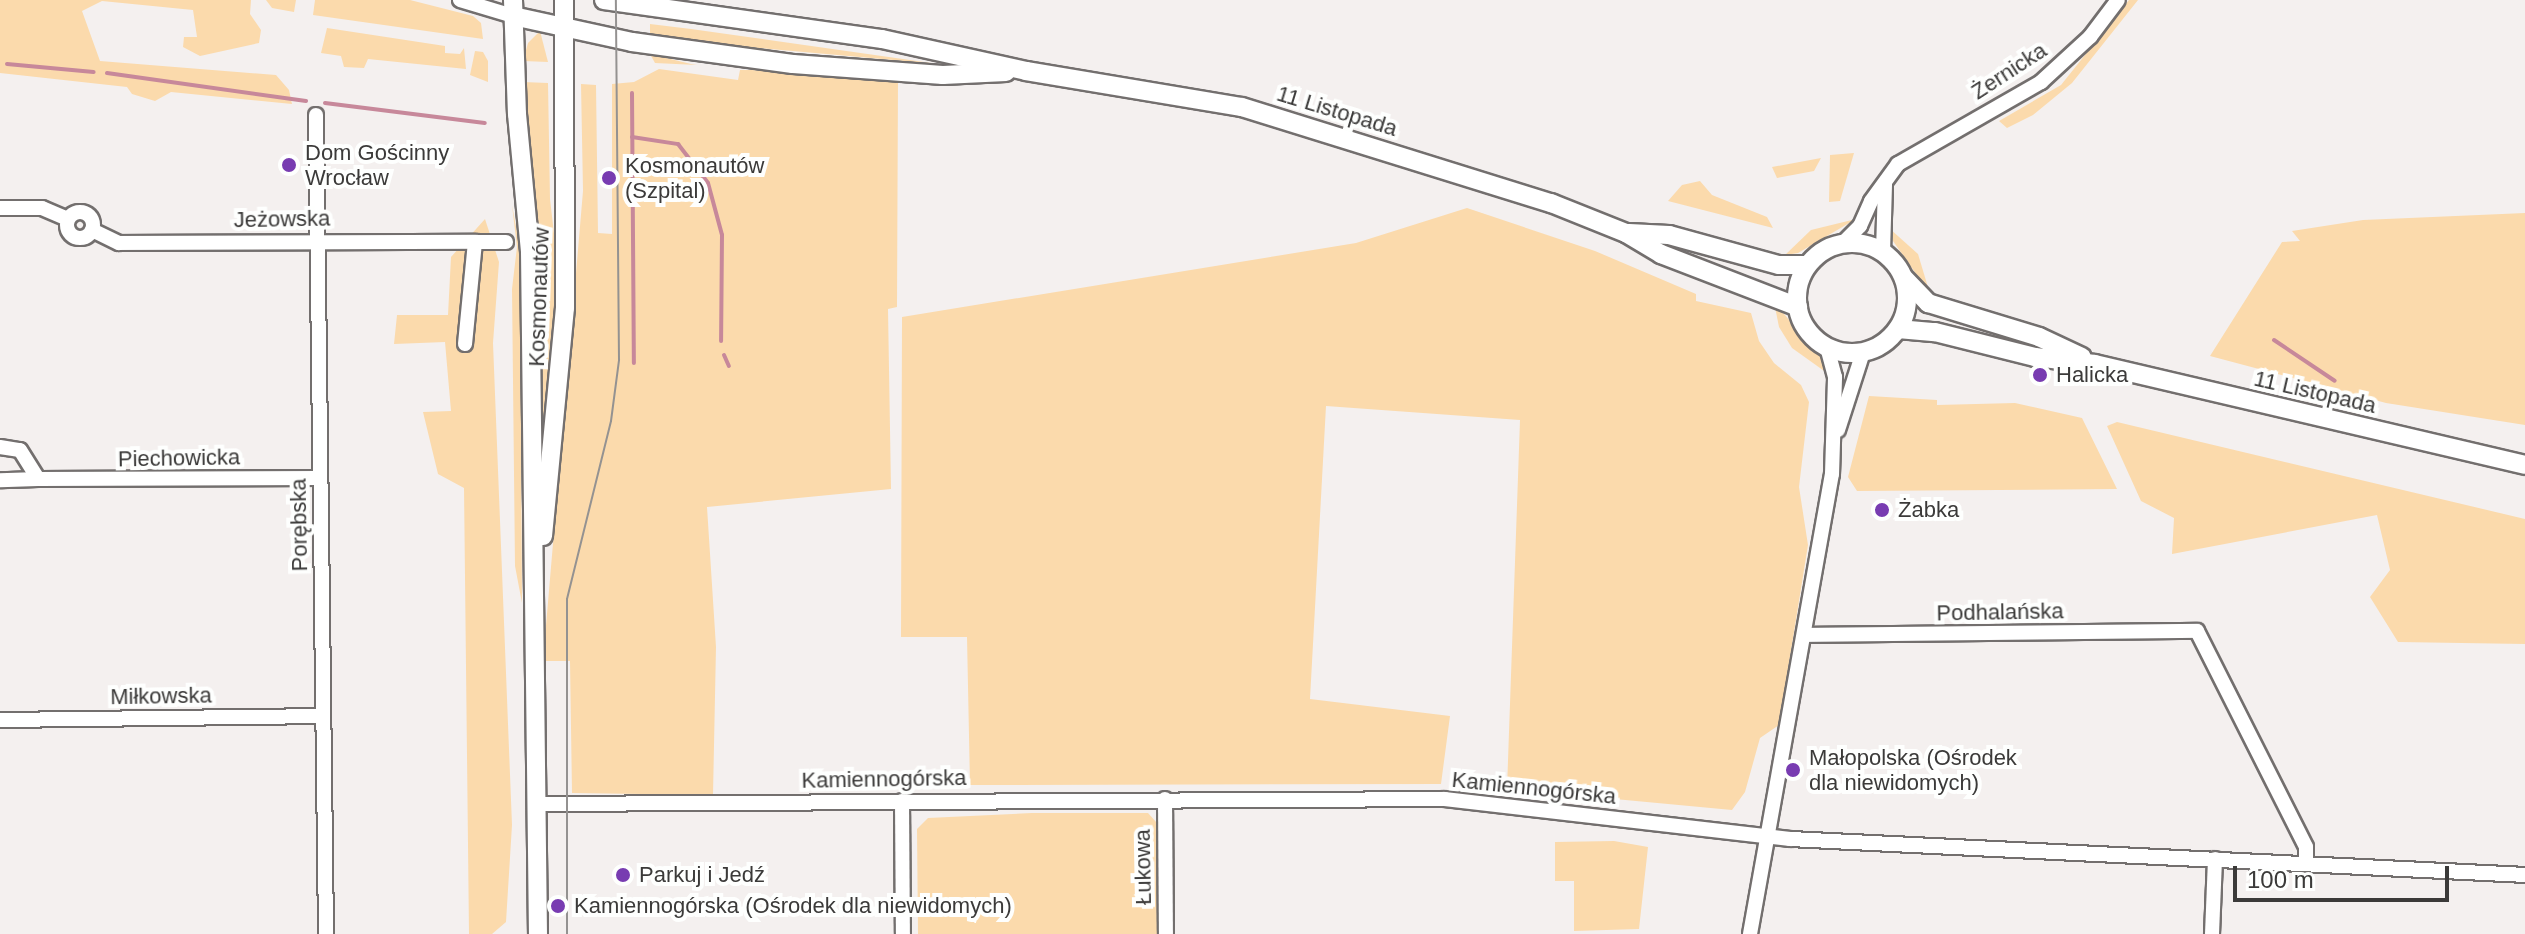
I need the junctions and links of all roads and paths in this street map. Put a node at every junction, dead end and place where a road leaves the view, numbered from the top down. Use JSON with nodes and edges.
{"nodes":[{"id":1,"x":460,"y":0,"type":"edge"},
{"id":2,"x":564,"y":0,"type":"edge"},
{"id":3,"x":604,"y":0,"type":"edge"},
{"id":4,"x":2118,"y":0,"type":"edge"},
{"id":5,"x":513,"y":8,"type":"edge"},
{"id":6,"x":564,"y":27,"type":"junction"},
{"id":7,"x":1026,"y":71,"type":"junction"},
{"id":8,"x":316,"y":115,"type":"dead end"},
{"id":9,"x":1885,"y":183,"type":"junction"},
{"id":10,"x":0,"y":208,"type":"edge"},
{"id":11,"x":1626,"y":233,"type":"junction"},
{"id":12,"x":318,"y":241,"type":"junction"},
{"id":13,"x":475,"y":242,"type":"junction"},
{"id":14,"x":506,"y":242,"type":"dead end"},
{"id":15,"x":1843,"y":243,"type":"junction"},
{"id":16,"x":1883,"y":252,"type":"junction"},
{"id":17,"x":1807,"y":265,"type":"junction"},
{"id":18,"x":1904,"y":278,"type":"junction"},
{"id":19,"x":1798,"y":307,"type":"junction"},
{"id":20,"x":1898,"y":329,"type":"junction"},
{"id":21,"x":465,"y":344,"type":"dead end"},
{"id":22,"x":1827,"y":347,"type":"junction"},
{"id":23,"x":1863,"y":352,"type":"junction"},
{"id":24,"x":2095,"y":364,"type":"junction"},
{"id":25,"x":1836,"y":435,"type":"junction"},
{"id":26,"x":0,"y":447,"type":"edge"},
{"id":27,"x":2525,"y":465,"type":"edge"},
{"id":28,"x":320,"y":478,"type":"junction"},
{"id":29,"x":38,"y":479,"type":"junction"},
{"id":30,"x":0,"y":480,"type":"edge"},
{"id":31,"x":535,"y":594,"type":"junction"},
{"id":32,"x":1804,"y":635,"type":"junction"},
{"id":33,"x":323,"y":716,"type":"junction"},
{"id":34,"x":0,"y":720,"type":"edge"},
{"id":35,"x":1165,"y":799,"type":"junction"},
{"id":36,"x":902,"y":801,"type":"junction"},
{"id":37,"x":535,"y":804,"type":"junction"},
{"id":38,"x":1768,"y":837,"type":"junction"},
{"id":39,"x":2215,"y":859,"type":"junction"},
{"id":40,"x":2306,"y":863,"type":"junction"},
{"id":41,"x":2525,"y":875,"type":"edge"},
{"id":42,"x":326,"y":934,"type":"edge"},
{"id":43,"x":538,"y":934,"type":"edge"},
{"id":44,"x":903,"y":934,"type":"edge"},
{"id":45,"x":1166,"y":934,"type":"edge"},
{"id":46,"x":1750,"y":934,"type":"edge"},
{"id":47,"x":2212,"y":934,"type":"edge"}],
"edges":[{"from":1,"to":5,"type":"street"},
{"from":2,"to":6,"type":"main road","name":"Kosmonautów"},
{"from":3,"to":7,"type":"main road","name":"11 Listopada"},
{"from":4,"to":9,"type":"street","name":"Żernicka"},
{"from":5,"to":6,"type":"main road","name":"11 Listopada"},
{"from":5,"to":31,"type":"main road","name":"Kosmonautów"},
{"from":6,"to":7,"type":"main road","name":"11 Listopada"},
{"from":6,"to":31,"type":"main road","name":"Kosmonautów"},
{"from":7,"to":11,"type":"main road","name":"11 Listopada"},
{"from":8,"to":12,"type":"street","name":"Porębska"},
{"from":9,"to":15,"type":"street"},
{"from":9,"to":16,"type":"street"},
{"from":10,"to":12,"type":"street","name":"Jeżowska"},
{"from":11,"to":17,"type":"main road","name":"11 Listopada"},
{"from":11,"to":19,"type":"main road","name":"11 Listopada"},
{"from":12,"to":13,"type":"street","name":"Jeżowska"},
{"from":12,"to":28,"type":"street","name":"Porębska"},
{"from":13,"to":14,"type":"street","name":"Jeżowska"},
{"from":13,"to":21,"type":"street"},
{"from":15,"to":16,"type":"main road"},
{"from":15,"to":17,"type":"main road"},
{"from":16,"to":18,"type":"main road"},
{"from":17,"to":19,"type":"main road"},
{"from":18,"to":20,"type":"main road"},
{"from":18,"to":24,"type":"main road","name":"11 Listopada"},
{"from":19,"to":22,"type":"main road"},
{"from":20,"to":23,"type":"main road"},
{"from":20,"to":24,"type":"main road","name":"11 Listopada"},
{"from":22,"to":23,"type":"main road"},
{"from":22,"to":25,"type":"street"},
{"from":23,"to":25,"type":"street"},
{"from":24,"to":27,"type":"main road","name":"11 Listopada"},
{"from":25,"to":32,"type":"street"},
{"from":26,"to":29,"type":"street"},
{"from":28,"to":29,"type":"street","name":"Piechowicka"},
{"from":28,"to":33,"type":"street","name":"Porębska"},
{"from":29,"to":30,"type":"street","name":"Piechowicka"},
{"from":31,"to":37,"type":"main road","name":"Kosmonautów"},
{"from":32,"to":38,"type":"street"},
{"from":32,"to":40,"type":"street","name":"Podhalańska"},
{"from":33,"to":34,"type":"street","name":"Miłkowska"},
{"from":33,"to":42,"type":"street","name":"Porębska"},
{"from":35,"to":36,"type":"street","name":"Kamiennogórska"},
{"from":35,"to":38,"type":"street","name":"Kamiennogórska"},
{"from":35,"to":45,"type":"street","name":"Łukowa"},
{"from":36,"to":37,"type":"street","name":"Kamiennogórska"},
{"from":36,"to":44,"type":"street"},
{"from":37,"to":43,"type":"main road","name":"Kosmonautów"},
{"from":38,"to":39,"type":"street","name":"Kamiennogórska"},
{"from":38,"to":46,"type":"street"},
{"from":39,"to":40,"type":"street","name":"Kamiennogórska"},
{"from":39,"to":47,"type":"street"},
{"from":40,"to":41,"type":"street","name":"Kamiennogórska"}]}
